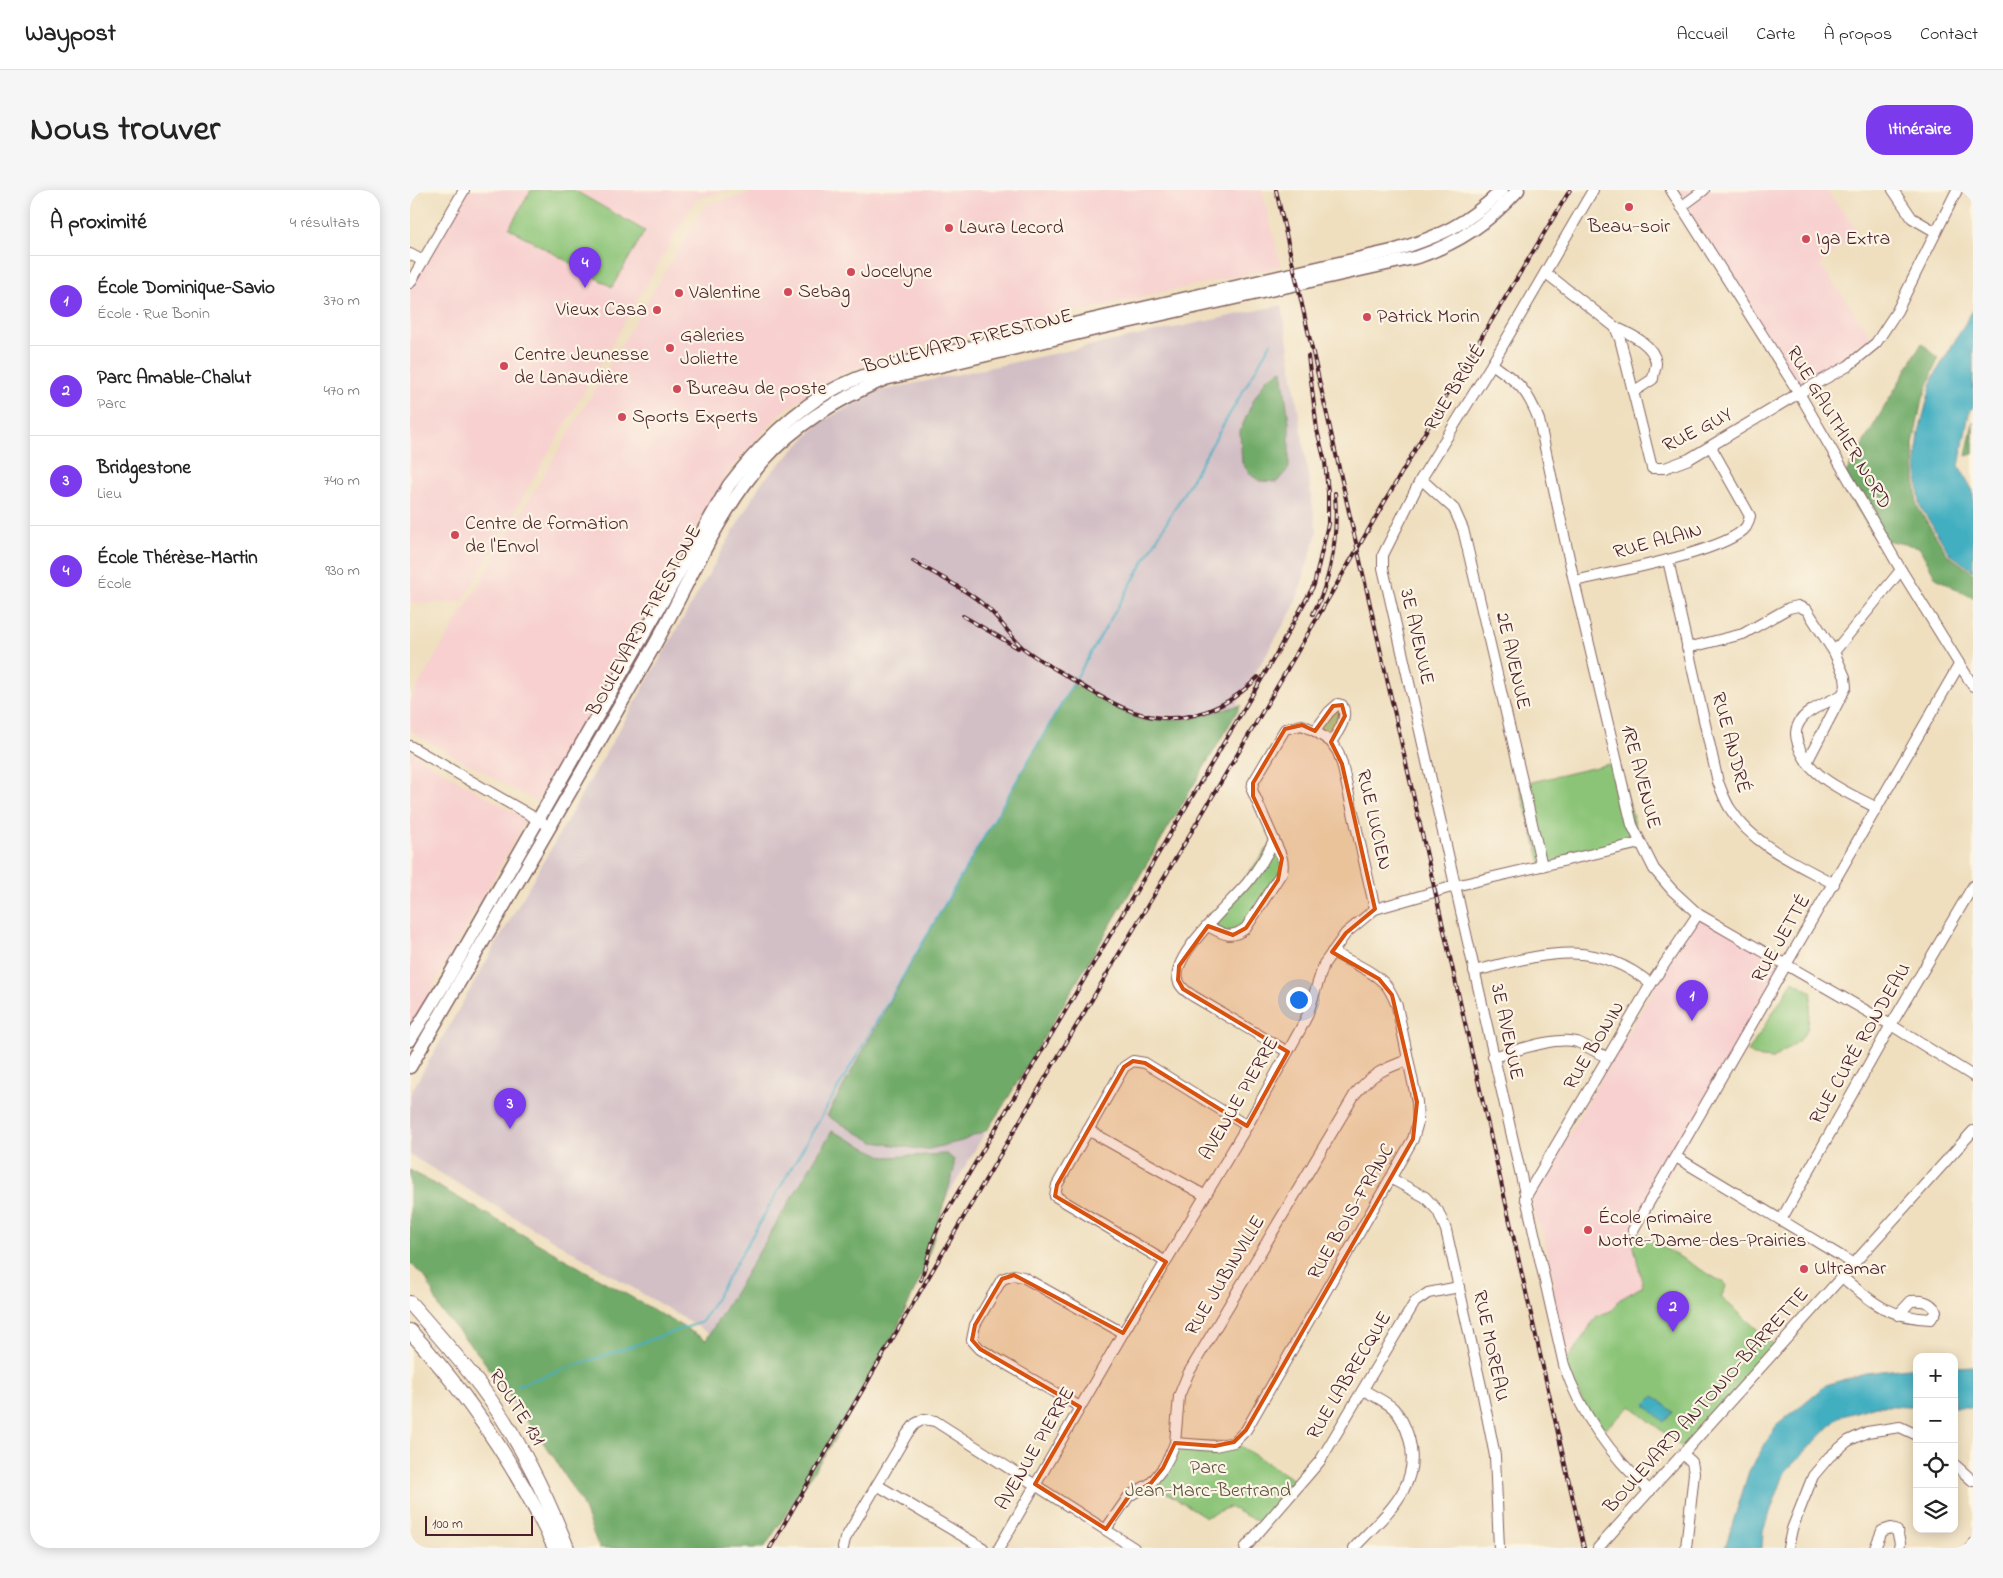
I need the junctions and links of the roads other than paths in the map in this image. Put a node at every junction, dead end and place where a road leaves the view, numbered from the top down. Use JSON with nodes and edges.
{"nodes":[{"id":1,"x":464,"y":190,"type":"edge"},
{"id":2,"x":1502,"y":190,"type":"edge"},
{"id":3,"x":1518,"y":190,"type":"edge"},
{"id":4,"x":1593,"y":190,"type":"edge"},
{"id":5,"x":1670,"y":190,"type":"edge"},
{"id":6,"x":1704,"y":190,"type":"edge"},
{"id":7,"x":1893,"y":190,"type":"edge"},
{"id":8,"x":1957,"y":190,"type":"edge"},
{"id":9,"x":1681,"y":207,"type":"junction"},
{"id":10,"x":1936,"y":232,"type":"junction"},
{"id":11,"x":410,"y":254,"type":"edge"},
{"id":12,"x":423,"y":261,"type":"junction"},
{"id":13,"x":1546,"y":273,"type":"junction"},
{"id":14,"x":410,"y":283,"type":"edge"},
{"id":15,"x":1616,"y":327,"type":"junction"},
{"id":16,"x":1492,"y":364,"type":"junction"},
{"id":17,"x":1633,"y":392,"type":"junction"},
{"id":18,"x":1799,"y":393,"type":"junction"},
{"id":19,"x":1711,"y":447,"type":"junction"},
{"id":20,"x":1420,"y":479,"type":"junction"},
{"id":21,"x":1383,"y":555,"type":"joint"},
{"id":22,"x":1668,"y":560,"type":"junction"},
{"id":23,"x":1901,"y":570,"type":"junction"},
{"id":24,"x":1574,"y":581,"type":"junction"},
{"id":25,"x":1687,"y":648,"type":"junction"},
{"id":26,"x":1834,"y":652,"type":"junction"},
{"id":27,"x":1959,"y":665,"type":"junction"},
{"id":28,"x":1973,"y":686,"type":"edge"},
{"id":29,"x":1842,"y":695,"type":"junction"},
{"id":30,"x":1315,"y":732,"type":"junction"},
{"id":31,"x":1331,"y":742,"type":"junction"},
{"id":32,"x":410,"y":746,"type":"edge"},
{"id":33,"x":1807,"y":762,"type":"junction"},
{"id":34,"x":1877,"y":808,"type":"junction"},
{"id":35,"x":543,"y":824,"type":"junction"},
{"id":36,"x":1274,"y":840,"type":"junction"},
{"id":37,"x":1640,"y":843,"type":"junction"},
{"id":38,"x":1542,"y":866,"type":"junction"},
{"id":39,"x":1834,"y":884,"type":"junction"},
{"id":40,"x":1455,"y":886,"type":"junction"},
{"id":41,"x":1973,"y":886,"type":"edge"},
{"id":42,"x":1375,"y":909,"type":"junction"},
{"id":43,"x":1698,"y":914,"type":"junction"},
{"id":44,"x":1208,"y":926,"type":"junction"},
{"id":45,"x":1332,"y":952,"type":"junction"},
{"id":46,"x":1787,"y":965,"type":"junction"},
{"id":47,"x":1474,"y":970,"type":"junction"},
{"id":48,"x":1652,"y":984,"type":"junction"},
{"id":49,"x":1891,"y":1025,"type":"junction"},
{"id":50,"x":410,"y":1040,"type":"edge"},
{"id":51,"x":1288,"y":1052,"type":"junction"},
{"id":52,"x":1493,"y":1056,"type":"junction"},
{"id":53,"x":1608,"y":1058,"type":"junction"},
{"id":54,"x":1408,"y":1060,"type":"junction"},
{"id":55,"x":410,"y":1067,"type":"edge"},
{"id":56,"x":1973,"y":1076,"type":"edge"},
{"id":57,"x":1247,"y":1126,"type":"junction"},
{"id":58,"x":1088,"y":1130,"type":"junction"},
{"id":59,"x":1973,"y":1131,"type":"edge"},
{"id":60,"x":1676,"y":1157,"type":"junction"},
{"id":61,"x":1392,"y":1179,"type":"junction"},
{"id":62,"x":1204,"y":1195,"type":"junction"},
{"id":63,"x":1525,"y":1198,"type":"junction"},
{"id":64,"x":1781,"y":1220,"type":"junction"},
{"id":65,"x":1633,"y":1230,"type":"dead end"},
{"id":66,"x":1166,"y":1262,"type":"junction"},
{"id":67,"x":1854,"y":1264,"type":"junction"},
{"id":68,"x":1842,"y":1277,"type":"junction"},
{"id":69,"x":1458,"y":1287,"type":"junction"},
{"id":70,"x":410,"y":1302,"type":"edge"},
{"id":71,"x":1898,"y":1315,"type":"dead end"},
{"id":72,"x":410,"y":1331,"type":"edge"},
{"id":73,"x":1123,"y":1333,"type":"junction"},
{"id":74,"x":1364,"y":1390,"type":"junction"},
{"id":75,"x":1080,"y":1407,"type":"junction"},
{"id":76,"x":1913,"y":1433,"type":"edge"},
{"id":77,"x":1175,"y":1443,"type":"junction"},
{"id":78,"x":1683,"y":1454,"type":"junction"},
{"id":79,"x":1958,"y":1467,"type":"edge"},
{"id":80,"x":1973,"y":1480,"type":"edge"},
{"id":81,"x":1035,"y":1484,"type":"junction"},
{"id":82,"x":877,"y":1485,"type":"junction"},
{"id":83,"x":1650,"y":1491,"type":"junction"},
{"id":84,"x":1106,"y":1529,"type":"junction"},
{"id":85,"x":1973,"y":1544,"type":"edge"},
{"id":86,"x":555,"y":1548,"type":"edge"},
{"id":87,"x":567,"y":1548,"type":"edge"},
{"id":88,"x":843,"y":1548,"type":"edge"},
{"id":89,"x":984,"y":1548,"type":"edge"},
{"id":90,"x":999,"y":1548,"type":"edge"},
{"id":91,"x":1134,"y":1548,"type":"edge"},
{"id":92,"x":1245,"y":1548,"type":"edge"},
{"id":93,"x":1354,"y":1548,"type":"edge"},
{"id":94,"x":1499,"y":1548,"type":"edge"},
{"id":95,"x":1598,"y":1548,"type":"edge"},
{"id":96,"x":1686,"y":1548,"type":"edge"},
{"id":97,"x":1788,"y":1548,"type":"edge"},
{"id":98,"x":1875,"y":1548,"type":"edge"},
{"id":99,"x":1899,"y":1548,"type":"edge"},
{"id":100,"x":1971,"y":1548,"type":"edge"}],
"edges":[{"from":1,"to":12,"type":"street"},
{"from":2,"to":35,"type":"main road","name":"BOULEVARD FIRESTONE"},
{"from":3,"to":35,"type":"main road","name":"BOULEVARD FIRESTONE"},
{"from":4,"to":13,"type":"street","name":"RUE BRÛLÉ"},
{"from":5,"to":9,"type":"street","name":"RUE GAUTHIER NORD"},
{"from":6,"to":9,"type":"street"},
{"from":7,"to":10,"type":"street"},
{"from":8,"to":10,"type":"street","name":"RUE GUY"},
{"from":9,"to":18,"type":"street","name":"RUE GAUTHIER NORD"},
{"from":10,"to":18,"type":"street","name":"RUE GUY"},
{"from":11,"to":12,"type":"street"},
{"from":12,"to":14,"type":"street"},
{"from":13,"to":15,"type":"street"},
{"from":13,"to":16,"type":"street","name":"RUE BRÛLÉ"},
{"from":15,"to":17,"type":"street","name":"RUE GUY"},
{"from":15,"to":17,"type":"street"},
{"from":16,"to":20,"type":"street","name":"RUE BRÛLÉ"},
{"from":16,"to":24,"type":"street","name":"1RE AVENUE"},
{"from":17,"to":19,"type":"street","name":"RUE GUY"},
{"from":18,"to":19,"type":"street","name":"RUE GUY"},
{"from":18,"to":23,"type":"street","name":"RUE GAUTHIER NORD"},
{"from":19,"to":22,"type":"street","name":"RUE ALAIN"},
{"from":20,"to":21,"type":"street","name":"RUE BRÛLÉ"},
{"from":20,"to":38,"type":"street","name":"2E AVENUE"},
{"from":21,"to":40,"type":"street","name":"3E AVENUE"},
{"from":22,"to":24,"type":"street","name":"RUE ALAIN"},
{"from":22,"to":25,"type":"street","name":"RUE ANDRÉ"},
{"from":23,"to":26,"type":"street"},
{"from":23,"to":27,"type":"street","name":"RUE GAUTHIER NORD"},
{"from":24,"to":37,"type":"street","name":"1RE AVENUE"},
{"from":25,"to":26,"type":"street"},
{"from":25,"to":39,"type":"street","name":"RUE ANDRÉ"},
{"from":26,"to":29,"type":"street"},
{"from":27,"to":28,"type":"street","name":"RUE GAUTHIER NORD"},
{"from":27,"to":34,"type":"street","name":"RUE JETTÉ"},
{"from":29,"to":33,"type":"street"},
{"from":29,"to":33,"type":"street"},
{"from":30,"to":31,"type":"street"},
{"from":30,"to":31,"type":"street"},
{"from":30,"to":36,"type":"street"},
{"from":31,"to":42,"type":"street","name":"RUE LUCIEN"},
{"from":32,"to":35,"type":"street"},
{"from":33,"to":34,"type":"street"},
{"from":34,"to":39,"type":"street","name":"RUE JETTÉ"},
{"from":35,"to":50,"type":"main road","name":"BOULEVARD FIRESTONE"},
{"from":35,"to":55,"type":"main road","name":"BOULEVARD FIRESTONE"},
{"from":36,"to":44,"type":"street"},
{"from":36,"to":44,"type":"street"},
{"from":37,"to":38,"type":"street","name":"AVENUE PIERRE"},
{"from":37,"to":43,"type":"street","name":"1RE AVENUE"},
{"from":38,"to":40,"type":"street","name":"AVENUE PIERRE"},
{"from":39,"to":46,"type":"street","name":"RUE JETTÉ"},
{"from":40,"to":42,"type":"street","name":"AVENUE PIERRE"},
{"from":40,"to":47,"type":"street","name":"3E AVENUE"},
{"from":41,"to":49,"type":"street","name":"RUE CURÉ RONDEAU"},
{"from":42,"to":45,"type":"street","name":"AVENUE PIERRE"},
{"from":43,"to":46,"type":"street","name":"1RE AVENUE"},
{"from":43,"to":48,"type":"street","name":"RUE BONIN"},
{"from":44,"to":51,"type":"street"},
{"from":45,"to":51,"type":"street","name":"AVENUE PIERRE"},
{"from":45,"to":54,"type":"street","name":"RUE BOIS-FRANC"},
{"from":46,"to":49,"type":"street","name":"1RE AVENUE"},
{"from":46,"to":60,"type":"street","name":"RUE JETTÉ"},
{"from":47,"to":48,"type":"street"},
{"from":47,"to":52,"type":"street","name":"3E AVENUE"},
{"from":48,"to":53,"type":"street","name":"RUE BONIN"},
{"from":49,"to":56,"type":"street","name":"1RE AVENUE"},
{"from":49,"to":64,"type":"street","name":"RUE CURÉ RONDEAU"},
{"from":51,"to":57,"type":"street","name":"AVENUE PIERRE"},
{"from":52,"to":53,"type":"street"},
{"from":52,"to":63,"type":"street","name":"3E AVENUE"},
{"from":53,"to":63,"type":"street","name":"RUE BONIN"},
{"from":54,"to":61,"type":"street","name":"RUE BOIS-FRANC"},
{"from":54,"to":77,"type":"street","name":"RUE JUBINVILLE"},
{"from":57,"to":58,"type":"street"},
{"from":57,"to":62,"type":"street","name":"AVENUE PIERRE"},
{"from":58,"to":62,"type":"street"},
{"from":58,"to":66,"type":"street"},
{"from":59,"to":67,"type":"street","name":"BOULEVARD ANTONIO-BARRETTE"},
{"from":60,"to":64,"type":"street"},
{"from":60,"to":65,"type":"street","name":"RUE JETTÉ"},
{"from":61,"to":69,"type":"street","name":"RUE MOREAU"},
{"from":61,"to":77,"type":"street","name":"RUE BOIS-FRANC"},
{"from":62,"to":66,"type":"street","name":"AVENUE PIERRE"},
{"from":63,"to":83,"type":"street","name":"3E AVENUE"},
{"from":64,"to":67,"type":"street"},
{"from":66,"to":73,"type":"street","name":"AVENUE PIERRE"},
{"from":67,"to":68,"type":"street","name":"BOULEVARD ANTONIO-BARRETTE"},
{"from":68,"to":71,"type":"street"},
{"from":68,"to":78,"type":"street","name":"BOULEVARD ANTONIO-BARRETTE"},
{"from":69,"to":74,"type":"street","name":"RUE LABRECQUE"},
{"from":69,"to":94,"type":"street","name":"RUE MOREAU"},
{"from":70,"to":87,"type":"highway","name":"ROUTE 131"},
{"from":72,"to":86,"type":"highway","name":"ROUTE 131"},
{"from":73,"to":75,"type":"street","name":"AVENUE PIERRE"},
{"from":73,"to":75,"type":"street"},
{"from":74,"to":92,"type":"street","name":"RUE LABRECQUE"},
{"from":74,"to":93,"type":"street"},
{"from":75,"to":81,"type":"street","name":"AVENUE PIERRE"},
{"from":76,"to":97,"type":"street"},
{"from":77,"to":84,"type":"street","name":"RUE JUBINVILLE"},
{"from":78,"to":83,"type":"street","name":"BOULEVARD ANTONIO-BARRETTE"},
{"from":78,"to":96,"type":"street"},
{"from":79,"to":80,"type":"street"},
{"from":81,"to":82,"type":"street"},
{"from":81,"to":84,"type":"street"},
{"from":81,"to":90,"type":"street","name":"AVENUE PIERRE"},
{"from":82,"to":88,"type":"street"},
{"from":82,"to":89,"type":"street"},
{"from":83,"to":95,"type":"street","name":"BOULEVARD ANTONIO-BARRETTE"},
{"from":84,"to":91,"type":"street"},
{"from":85,"to":100,"type":"street"},
{"from":98,"to":99,"type":"street"}]}
